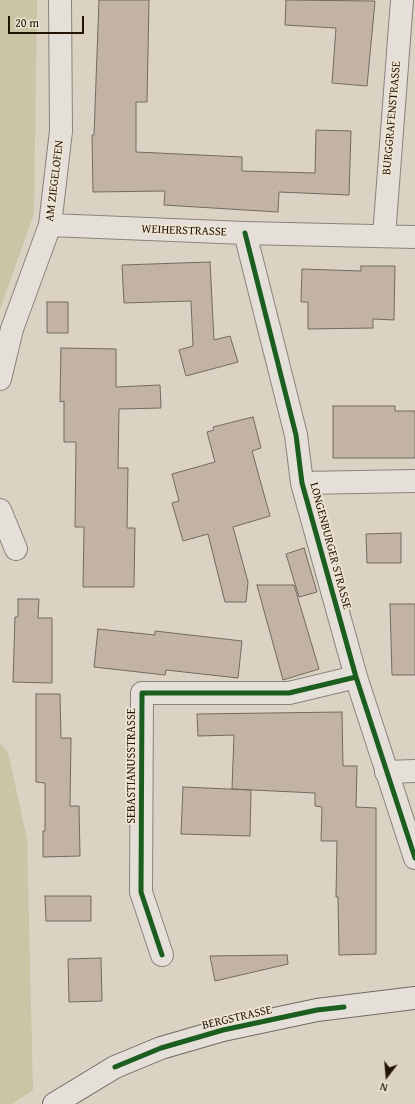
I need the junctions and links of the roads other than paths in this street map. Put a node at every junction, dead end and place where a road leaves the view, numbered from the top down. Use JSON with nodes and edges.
{"nodes":[{"id":1,"x":60,"y":0,"type":"edge"},
{"id":2,"x":402,"y":0,"type":"edge"},
{"id":3,"x":50,"y":225,"type":"junction"},
{"id":4,"x":245,"y":233,"type":"junction"},
{"id":5,"x":384,"y":236,"type":"junction"},
{"id":6,"x":415,"y":237,"type":"edge"},
{"id":7,"x":0,"y":379,"type":"edge"},
{"id":8,"x":415,"y":481,"type":"edge"},
{"id":9,"x":302,"y":483,"type":"junction"},
{"id":10,"x":0,"y":510,"type":"edge"},
{"id":11,"x":16,"y":549,"type":"dead end"},
{"id":12,"x":356,"y":677,"type":"junction"},
{"id":13,"x":415,"y":771,"type":"edge"},
{"id":14,"x":386,"y":772,"type":"junction"},
{"id":15,"x":415,"y":858,"type":"edge"},
{"id":16,"x":162,"y":955,"type":"dead end"},
{"id":17,"x":415,"y":998,"type":"edge"},
{"id":18,"x":54,"y":1104,"type":"edge"}],
"edges":[{"from":1,"to":3,"type":"street","name":"AM ZIEGELOFEN"},
{"from":2,"to":5,"type":"street","name":"BURGGRAFENSTRASSE"},
{"from":3,"to":4,"type":"street","name":"WEIHERSTRASSE"},
{"from":3,"to":7,"type":"street","name":"AM ZIEGELOFEN"},
{"from":4,"to":5,"type":"street","name":"WEIHERSTRASSE"},
{"from":4,"to":9,"type":"street","name":"LONGENBURGER STRASSE"},
{"from":5,"to":6,"type":"street","name":"WEIHERSTRASSE"},
{"from":8,"to":9,"type":"street"},
{"from":9,"to":12,"type":"street","name":"LONGENBURGER STRASSE"},
{"from":10,"to":11,"type":"street"},
{"from":12,"to":14,"type":"street","name":"LONGENBURGER STRASSE"},
{"from":12,"to":16,"type":"street","name":"SEBASTIANUSSTRASSE"},
{"from":13,"to":14,"type":"street"},
{"from":14,"to":15,"type":"street","name":"LONGENBURGER STRASSE"},
{"from":17,"to":18,"type":"street","name":"BERGSTRASSE"}]}
